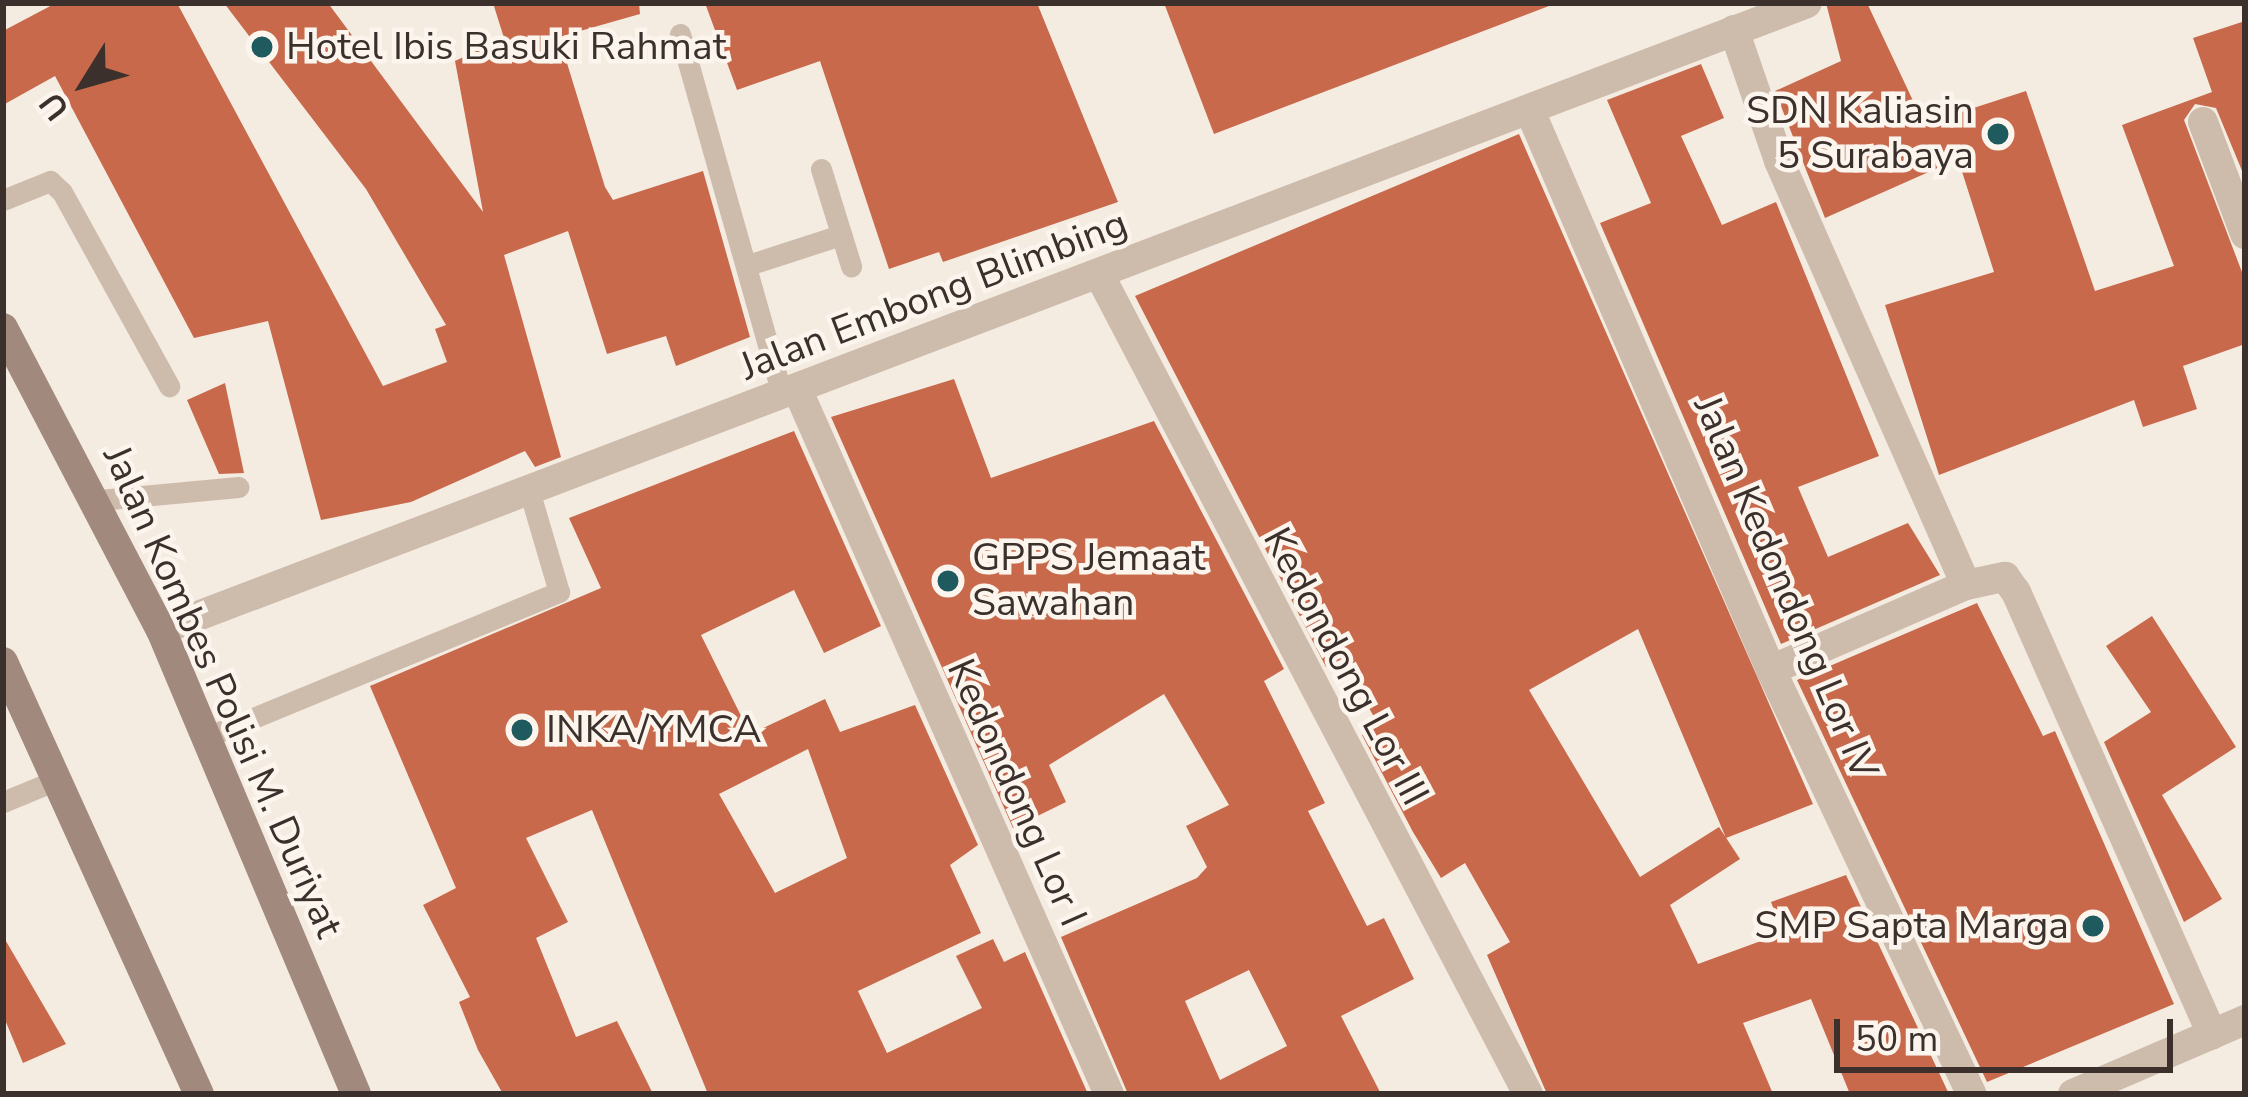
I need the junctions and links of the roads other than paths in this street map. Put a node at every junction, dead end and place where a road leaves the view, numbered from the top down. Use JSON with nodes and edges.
{"nodes":[{"id":1,"x":1807,"y":3,"type":"edge"},
{"id":2,"x":1734,"y":30,"type":"junction"},
{"id":3,"x":680,"y":34,"type":"dead end"},
{"id":4,"x":1530,"y":112,"type":"junction"},
{"id":5,"x":2203,"y":122,"type":"dead end"},
{"id":6,"x":820,"y":170,"type":"dead end"},
{"id":7,"x":3,"y":200,"type":"edge"},
{"id":8,"x":2245,"y":234,"type":"edge"},
{"id":9,"x":841,"y":235,"type":"junction"},
{"id":10,"x":751,"y":264,"type":"junction"},
{"id":11,"x":851,"y":266,"type":"dead end"},
{"id":12,"x":1099,"y":274,"type":"junction"},
{"id":13,"x":3,"y":328,"type":"edge"},
{"id":14,"x":169,"y":386,"type":"dead end"},
{"id":15,"x":790,"y":393,"type":"junction"},
{"id":16,"x":238,"y":488,"type":"dead end"},
{"id":17,"x":529,"y":490,"type":"junction"},
{"id":18,"x":99,"y":500,"type":"junction"},
{"id":19,"x":1966,"y":585,"type":"junction"},
{"id":20,"x":161,"y":630,"type":"junction"},
{"id":21,"x":3,"y":662,"type":"edge"},
{"id":22,"x":1771,"y":670,"type":"junction"},
{"id":23,"x":207,"y":736,"type":"junction"},
{"id":24,"x":56,"y":779,"type":"junction"},
{"id":25,"x":3,"y":802,"type":"edge"},
{"id":26,"x":2245,"y":1020,"type":"edge"},
{"id":27,"x":2212,"y":1034,"type":"junction"},
{"id":28,"x":199,"y":1094,"type":"edge"},
{"id":29,"x":356,"y":1094,"type":"edge"},
{"id":30,"x":1109,"y":1094,"type":"edge"},
{"id":31,"x":1528,"y":1094,"type":"edge"},
{"id":32,"x":1971,"y":1094,"type":"edge"},
{"id":33,"x":2073,"y":1094,"type":"edge"}],
"edges":[{"from":1,"to":2,"type":"street","name":"Jalan Embong Blimbing"},
{"from":2,"to":4,"type":"street","name":"Jalan Embong Blimbing"},
{"from":2,"to":19,"type":"street"},
{"from":3,"to":10,"type":"lane"},
{"from":4,"to":12,"type":"street","name":"Jalan Embong Blimbing"},
{"from":4,"to":22,"type":"street","name":"Jalan Kedondong Lor IV"},
{"from":5,"to":8,"type":"street"},
{"from":6,"to":9,"type":"lane"},
{"from":7,"to":14,"type":"lane"},
{"from":9,"to":10,"type":"lane"},
{"from":9,"to":11,"type":"lane"},
{"from":10,"to":15,"type":"lane"},
{"from":12,"to":15,"type":"street","name":"Jalan Embong Blimbing"},
{"from":12,"to":31,"type":"street","name":"Kedondong Lor III"},
{"from":13,"to":18,"type":"street","name":"Jalan Kombes Polisi M. Duriyat"},
{"from":15,"to":17,"type":"street","name":"Jalan Embong Blimbing"},
{"from":15,"to":30,"type":"street","name":"Kedondong Lor I"},
{"from":16,"to":18,"type":"lane"},
{"from":17,"to":20,"type":"street","name":"Jalan Embong Blimbing"},
{"from":17,"to":23,"type":"lane"},
{"from":18,"to":20,"type":"street","name":"Jalan Kombes Polisi M. Duriyat"},
{"from":19,"to":22,"type":"street"},
{"from":19,"to":27,"type":"street"},
{"from":20,"to":23,"type":"street","name":"Jalan Kombes Polisi M. Duriyat"},
{"from":21,"to":24,"type":"street"},
{"from":22,"to":32,"type":"street","name":"Jalan Kedondong Lor IV"},
{"from":23,"to":29,"type":"street","name":"Jalan Kombes Polisi M. Duriyat"},
{"from":24,"to":25,"type":"lane"},
{"from":24,"to":28,"type":"street"},
{"from":26,"to":27,"type":"street"},
{"from":27,"to":33,"type":"street"}]}
